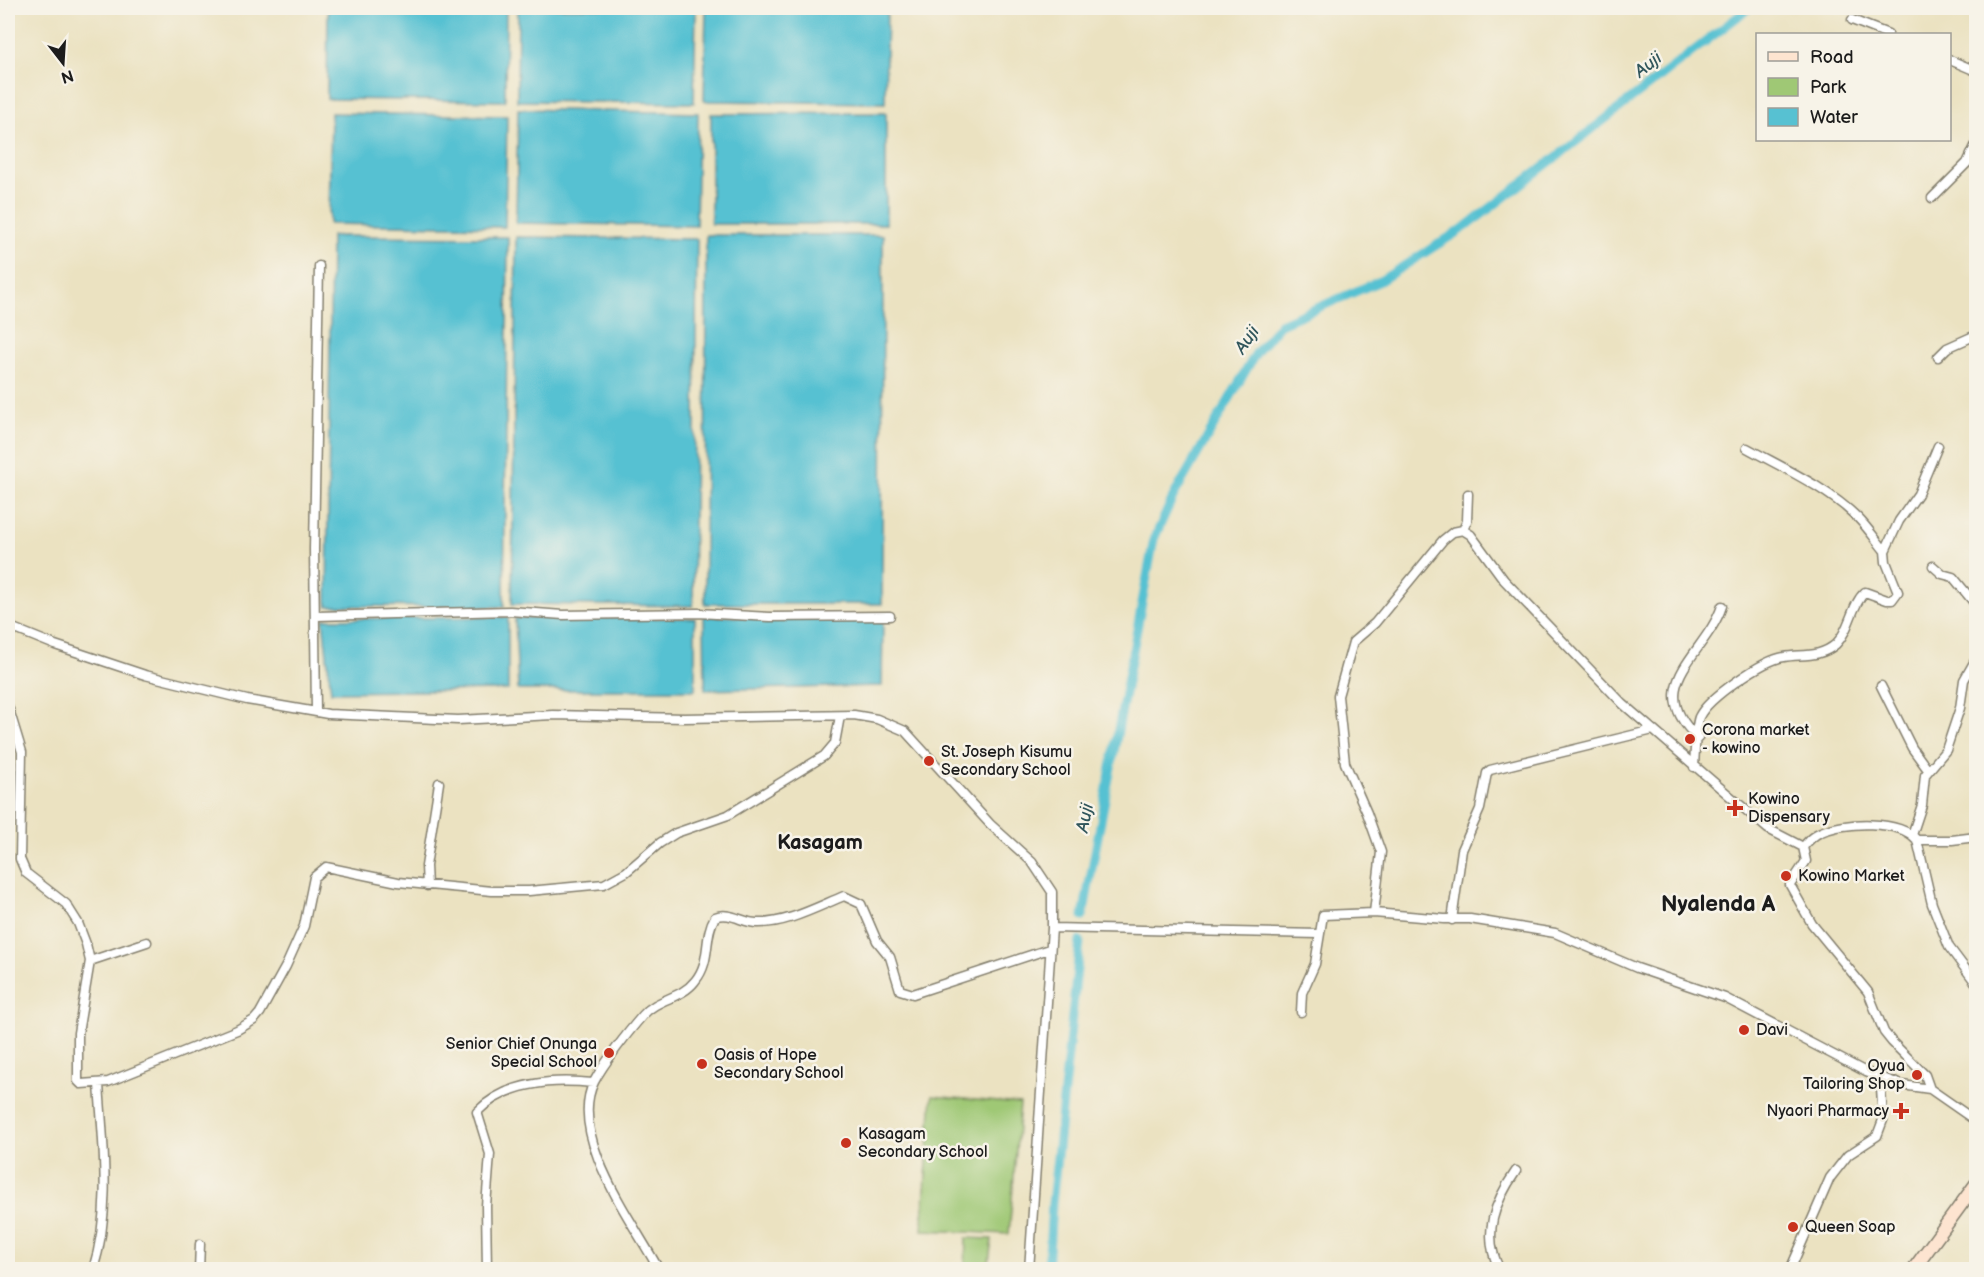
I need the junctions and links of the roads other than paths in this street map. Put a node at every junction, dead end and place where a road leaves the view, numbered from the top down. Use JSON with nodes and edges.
{"nodes":[{"id":1,"x":1852,"y":20,"type":"dead end"},
{"id":2,"x":1885,"y":33,"type":"edge"},
{"id":3,"x":1951,"y":60,"type":"edge"},
{"id":4,"x":1977,"y":71,"type":"edge"},
{"id":5,"x":1977,"y":144,"type":"edge"},
{"id":6,"x":1932,"y":198,"type":"dead end"},
{"id":7,"x":319,"y":266,"type":"dead end"},
{"id":8,"x":1977,"y":335,"type":"edge"},
{"id":9,"x":1938,"y":357,"type":"dead end"},
{"id":10,"x":1938,"y":446,"type":"dead end"},
{"id":11,"x":1747,"y":448,"type":"dead end"},
{"id":12,"x":1468,"y":494,"type":"dead end"},
{"id":13,"x":1463,"y":530,"type":"junction"},
{"id":14,"x":1885,"y":550,"type":"junction"},
{"id":15,"x":1933,"y":566,"type":"dead end"},
{"id":16,"x":1977,"y":604,"type":"edge"},
{"id":17,"x":1722,"y":606,"type":"dead end"},
{"id":18,"x":317,"y":616,"type":"junction"},
{"id":19,"x":890,"y":616,"type":"dead end"},
{"id":20,"x":8,"y":626,"type":"edge"},
{"id":21,"x":1977,"y":659,"type":"edge"},
{"id":22,"x":1881,"y":686,"type":"dead end"},
{"id":23,"x":8,"y":706,"type":"edge"},
{"id":24,"x":316,"y":712,"type":"junction"},
{"id":25,"x":840,"y":716,"type":"junction"},
{"id":26,"x":1653,"y":730,"type":"junction"},
{"id":27,"x":1698,"y":738,"type":"junction"},
{"id":28,"x":1694,"y":767,"type":"junction"},
{"id":29,"x":1928,"y":770,"type":"junction"},
{"id":30,"x":439,"y":783,"type":"dead end"},
{"id":31,"x":1914,"y":837,"type":"junction"},
{"id":32,"x":1977,"y":837,"type":"edge"},
{"id":33,"x":1803,"y":847,"type":"junction"},
{"id":34,"x":427,"y":886,"type":"junction"},
{"id":35,"x":1374,"y":913,"type":"junction"},
{"id":36,"x":1452,"y":920,"type":"junction"},
{"id":37,"x":1052,"y":928,"type":"junction"},
{"id":38,"x":1318,"y":934,"type":"junction"},
{"id":39,"x":147,"y":942,"type":"dead end"},
{"id":40,"x":1049,"y":950,"type":"junction"},
{"id":41,"x":90,"y":961,"type":"junction"},
{"id":42,"x":1977,"y":983,"type":"edge"},
{"id":43,"x":1301,"y":1012,"type":"dead end"},
{"id":44,"x":1884,"y":1079,"type":"junction"},
{"id":45,"x":593,"y":1083,"type":"junction"},
{"id":46,"x":99,"y":1084,"type":"junction"},
{"id":47,"x":1930,"y":1089,"type":"junction"},
{"id":48,"x":1977,"y":1122,"type":"edge"},
{"id":49,"x":1516,"y":1171,"type":"dead end"},
{"id":50,"x":1977,"y":1184,"type":"edge"},
{"id":51,"x":200,"y":1245,"type":"dead end"},
{"id":52,"x":93,"y":1269,"type":"edge"},
{"id":53,"x":199,"y":1269,"type":"edge"},
{"id":54,"x":487,"y":1269,"type":"edge"},
{"id":55,"x":659,"y":1269,"type":"edge"},
{"id":56,"x":1029,"y":1269,"type":"edge"},
{"id":57,"x":1500,"y":1269,"type":"edge"},
{"id":58,"x":1790,"y":1269,"type":"edge"},
{"id":59,"x":1913,"y":1269,"type":"edge"}],
"edges":[{"from":1,"to":2,"type":"street"},
{"from":3,"to":4,"type":"street"},
{"from":5,"to":6,"type":"street"},
{"from":7,"to":18,"type":"street"},
{"from":8,"to":9,"type":"street"},
{"from":10,"to":14,"type":"street"},
{"from":11,"to":14,"type":"street"},
{"from":12,"to":13,"type":"street"},
{"from":13,"to":26,"type":"street"},
{"from":13,"to":35,"type":"street"},
{"from":14,"to":27,"type":"street"},
{"from":15,"to":16,"type":"street"},
{"from":17,"to":27,"type":"street"},
{"from":18,"to":19,"type":"street"},
{"from":18,"to":24,"type":"street"},
{"from":20,"to":24,"type":"street"},
{"from":21,"to":29,"type":"street"},
{"from":22,"to":29,"type":"street"},
{"from":23,"to":41,"type":"street"},
{"from":24,"to":25,"type":"street"},
{"from":25,"to":34,"type":"street"},
{"from":25,"to":37,"type":"street"},
{"from":26,"to":28,"type":"street"},
{"from":26,"to":36,"type":"street"},
{"from":27,"to":28,"type":"street"},
{"from":28,"to":33,"type":"street"},
{"from":29,"to":31,"type":"street"},
{"from":30,"to":34,"type":"street"},
{"from":31,"to":32,"type":"street"},
{"from":31,"to":33,"type":"street"},
{"from":31,"to":42,"type":"street"},
{"from":33,"to":47,"type":"street"},
{"from":34,"to":46,"type":"street"},
{"from":35,"to":36,"type":"street"},
{"from":35,"to":38,"type":"street"},
{"from":36,"to":44,"type":"street"},
{"from":37,"to":38,"type":"street"},
{"from":37,"to":40,"type":"street"},
{"from":38,"to":43,"type":"street"},
{"from":39,"to":41,"type":"street"},
{"from":40,"to":45,"type":"street"},
{"from":40,"to":56,"type":"street"},
{"from":41,"to":46,"type":"street"},
{"from":44,"to":47,"type":"street"},
{"from":44,"to":58,"type":"street"},
{"from":45,"to":54,"type":"street"},
{"from":45,"to":55,"type":"street"},
{"from":46,"to":52,"type":"street"},
{"from":47,"to":48,"type":"street"},
{"from":49,"to":57,"type":"street"},
{"from":50,"to":59,"type":"main road"},
{"from":51,"to":53,"type":"street"}]}
